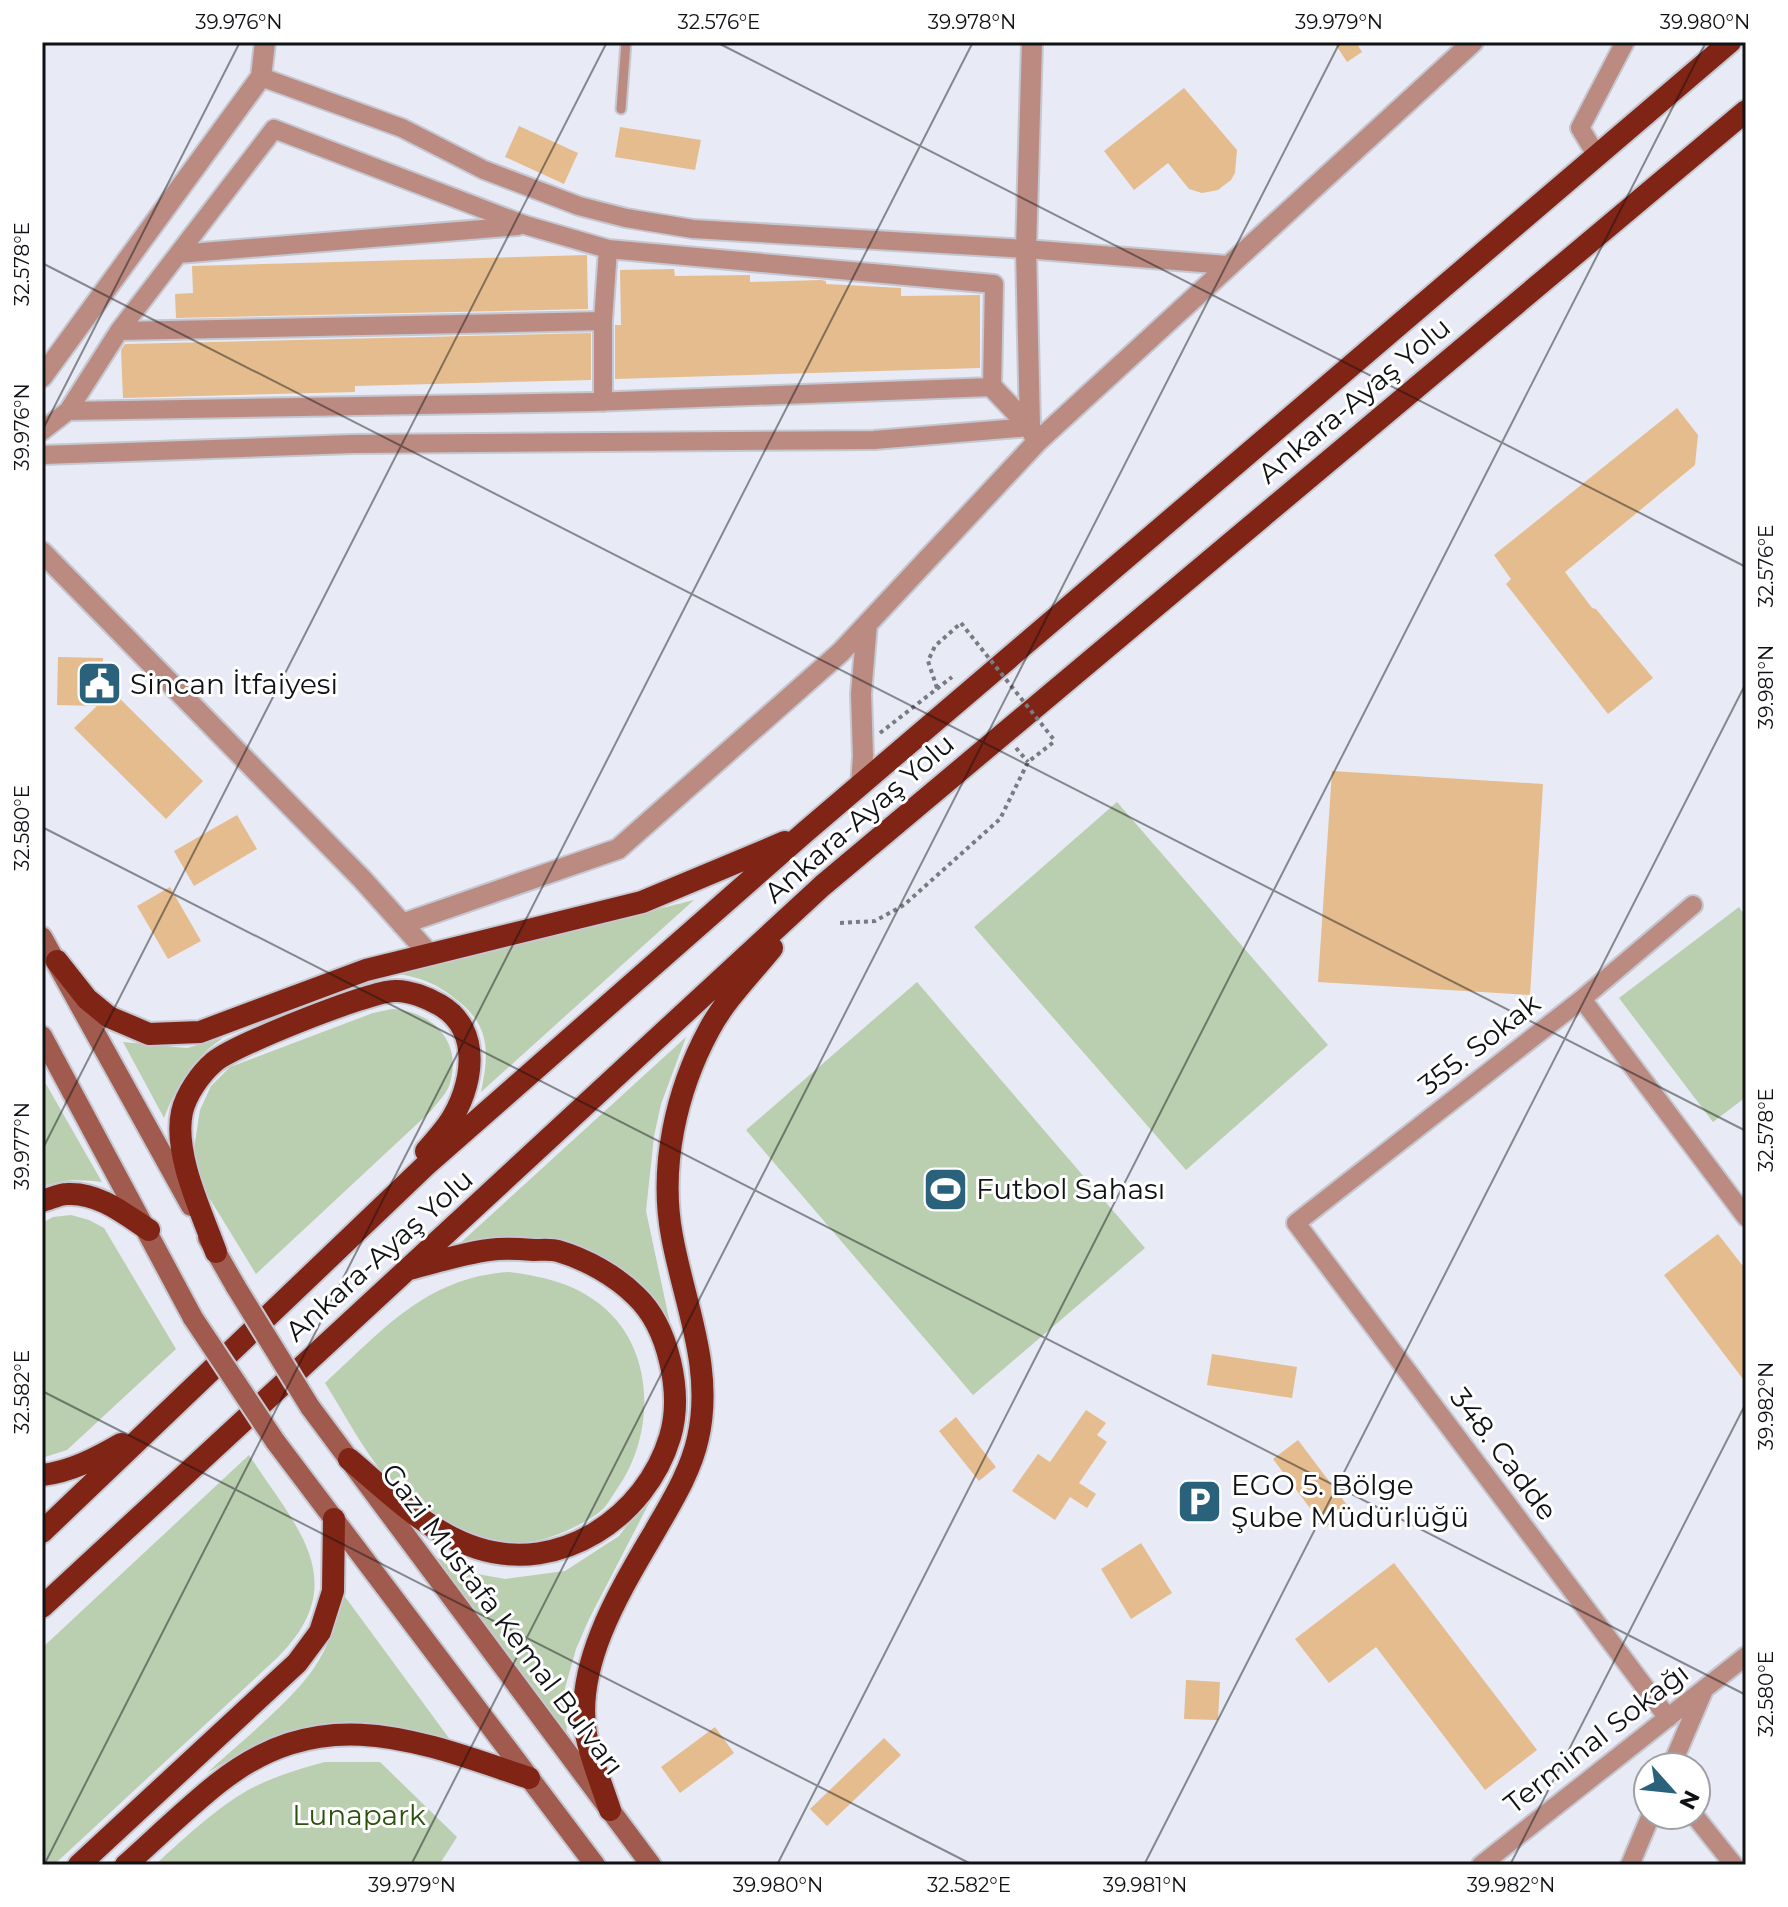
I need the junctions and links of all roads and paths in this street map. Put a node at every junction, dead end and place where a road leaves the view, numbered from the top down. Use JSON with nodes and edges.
{"nodes":[{"id":1,"x":265,"y":42,"type":"edge"},
{"id":2,"x":626,"y":42,"type":"edge"},
{"id":3,"x":1032,"y":42,"type":"edge"},
{"id":4,"x":1473,"y":42,"type":"edge"},
{"id":5,"x":1625,"y":42,"type":"edge"},
{"id":6,"x":1730,"y":42,"type":"edge"},
{"id":7,"x":261,"y":77,"type":"junction"},
{"id":8,"x":621,"y":109,"type":"dead end"},
{"id":9,"x":1746,"y":111,"type":"edge"},
{"id":10,"x":1597,"y":156,"type":"junction"},
{"id":11,"x":525,"y":225,"type":"junction"},
{"id":12,"x":608,"y":249,"type":"junction"},
{"id":13,"x":1026,"y":249,"type":"junction"},
{"id":14,"x":178,"y":254,"type":"junction"},
{"id":15,"x":1227,"y":265,"type":"junction"},
{"id":16,"x":603,"y":321,"type":"junction"},
{"id":17,"x":119,"y":331,"type":"junction"},
{"id":18,"x":42,"y":377,"type":"edge"},
{"id":19,"x":992,"y":387,"type":"junction"},
{"id":20,"x":603,"y":402,"type":"junction"},
{"id":21,"x":68,"y":411,"type":"junction"},
{"id":22,"x":42,"y":431,"type":"edge"},
{"id":23,"x":1033,"y":434,"type":"junction"},
{"id":24,"x":42,"y":455,"type":"edge"},
{"id":25,"x":42,"y":552,"type":"edge"},
{"id":26,"x":867,"y":624,"type":"junction"},
{"id":27,"x":937,"y":688,"type":"dead end"},
{"id":28,"x":861,"y":785,"type":"junction"},
{"id":29,"x":804,"y":833,"type":"junction"},
{"id":30,"x":822,"y":886,"type":"junction"},
{"id":31,"x":1693,"y":905,"type":"dead end"},
{"id":32,"x":840,"y":923,"type":"dead end"},
{"id":33,"x":402,"y":924,"type":"junction"},
{"id":34,"x":42,"y":937,"type":"edge"},
{"id":35,"x":430,"y":955,"type":"junction"},
{"id":36,"x":57,"y":961,"type":"junction"},
{"id":37,"x":1582,"y":999,"type":"junction"},
{"id":38,"x":42,"y":1036,"type":"edge"},
{"id":39,"x":42,"y":1201,"type":"edge"},
{"id":40,"x":372,"y":1217,"type":"junction"},
{"id":41,"x":1746,"y":1217,"type":"edge"},
{"id":42,"x":1296,"y":1223,"type":"joint"},
{"id":43,"x":149,"y":1230,"type":"junction"},
{"id":44,"x":216,"y":1252,"type":"junction"},
{"id":45,"x":408,"y":1269,"type":"junction"},
{"id":46,"x":159,"y":1420,"type":"junction"},
{"id":47,"x":349,"y":1459,"type":"junction"},
{"id":48,"x":42,"y":1475,"type":"edge"},
{"id":49,"x":334,"y":1519,"type":"junction"},
{"id":50,"x":42,"y":1532,"type":"edge"},
{"id":51,"x":42,"y":1607,"type":"edge"},
{"id":52,"x":1746,"y":1656,"type":"edge"},
{"id":53,"x":1705,"y":1688,"type":"junction"},
{"id":54,"x":1668,"y":1718,"type":"junction"},
{"id":55,"x":1678,"y":1751,"type":"edge"},
{"id":56,"x":529,"y":1778,"type":"junction"},
{"id":57,"x":610,"y":1810,"type":"junction"},
{"id":58,"x":1644,"y":1831,"type":"edge"},
{"id":59,"x":1707,"y":1831,"type":"edge"},
{"id":60,"x":79,"y":1865,"type":"edge"},
{"id":61,"x":126,"y":1865,"type":"edge"},
{"id":62,"x":595,"y":1865,"type":"edge"},
{"id":63,"x":651,"y":1865,"type":"edge"},
{"id":64,"x":1481,"y":1865,"type":"edge"},
{"id":65,"x":1630,"y":1865,"type":"edge"},
{"id":66,"x":1734,"y":1865,"type":"edge"}],
"edges":[{"from":1,"to":7,"type":"street"},
{"from":2,"to":8,"type":"lane"},
{"from":3,"to":13,"type":"street"},
{"from":4,"to":15,"type":"street"},
{"from":5,"to":10,"type":"street"},
{"from":6,"to":10,"type":"highway","name":"Ankara-Ayaş Yolu"},
{"from":7,"to":13,"type":"street"},
{"from":7,"to":18,"type":"street"},
{"from":9,"to":30,"type":"highway","name":"Ankara-Ayaş Yolu"},
{"from":10,"to":28,"type":"highway","name":"Ankara-Ayaş Yolu"},
{"from":11,"to":12,"type":"street"},
{"from":11,"to":14,"type":"street"},
{"from":11,"to":14,"type":"street"},
{"from":12,"to":16,"type":"street"},
{"from":12,"to":19,"type":"street"},
{"from":13,"to":15,"type":"street"},
{"from":13,"to":23,"type":"street"},
{"from":14,"to":17,"type":"street"},
{"from":15,"to":23,"type":"street"},
{"from":16,"to":17,"type":"street"},
{"from":16,"to":20,"type":"street"},
{"from":17,"to":21,"type":"street"},
{"from":19,"to":20,"type":"street"},
{"from":19,"to":23,"type":"street"},
{"from":20,"to":21,"type":"street"},
{"from":21,"to":22,"type":"street"},
{"from":23,"to":24,"type":"street"},
{"from":23,"to":26,"type":"street"},
{"from":25,"to":33,"type":"street"},
{"from":26,"to":28,"type":"street"},
{"from":26,"to":33,"type":"street"},
{"from":27,"to":32,"type":"path","bridge":true},
{"from":28,"to":29,"type":"highway","name":"Ankara-Ayaş Yolu"},
{"from":29,"to":35,"type":"highway"},
{"from":29,"to":40,"type":"highway","name":"Ankara-Ayaş Yolu"},
{"from":30,"to":45,"type":"highway","name":"Ankara-Ayaş Yolu"},
{"from":30,"to":57,"type":"highway"},
{"from":31,"to":37,"type":"street","name":"355. Sokak"},
{"from":33,"to":35,"type":"street"},
{"from":34,"to":36,"type":"main road","name":"Gazi Mustafa Kemal Bulvarı"},
{"from":35,"to":36,"type":"highway"},
{"from":36,"to":44,"type":"main road","name":"Gazi Mustafa Kemal Bulvarı"},
{"from":37,"to":41,"type":"street"},
{"from":37,"to":42,"type":"street","name":"355. Sokak"},
{"from":38,"to":43,"type":"main road"},
{"from":39,"to":43,"type":"highway"},
{"from":40,"to":44,"type":"highway"},
{"from":40,"to":46,"type":"highway","name":"Ankara-Ayaş Yolu"},
{"from":42,"to":54,"type":"street","name":"348. Cadde"},
{"from":43,"to":49,"type":"main road","bridge":true},
{"from":44,"to":47,"type":"main road","name":"Gazi Mustafa Kemal Bulvarı","bridge":true},
{"from":45,"to":47,"type":"highway"},
{"from":45,"to":51,"type":"highway","name":"Ankara-Ayaş Yolu"},
{"from":46,"to":48,"type":"highway"},
{"from":46,"to":50,"type":"highway","name":"Ankara-Ayaş Yolu"},
{"from":47,"to":57,"type":"main road","name":"Gazi Mustafa Kemal Bulvarı"},
{"from":49,"to":56,"type":"main road"},
{"from":49,"to":60,"type":"highway"},
{"from":52,"to":53,"type":"street","name":"Terminal Sokağı"},
{"from":53,"to":54,"type":"street","name":"Terminal Sokağı"},
{"from":53,"to":55,"type":"street"},
{"from":54,"to":64,"type":"street","name":"Terminal Sokağı"},
{"from":56,"to":61,"type":"highway"},
{"from":56,"to":62,"type":"main road"},
{"from":57,"to":63,"type":"main road","name":"Gazi Mustafa Kemal Bulvarı"},
{"from":58,"to":65,"type":"street"},
{"from":59,"to":66,"type":"street"}]}
